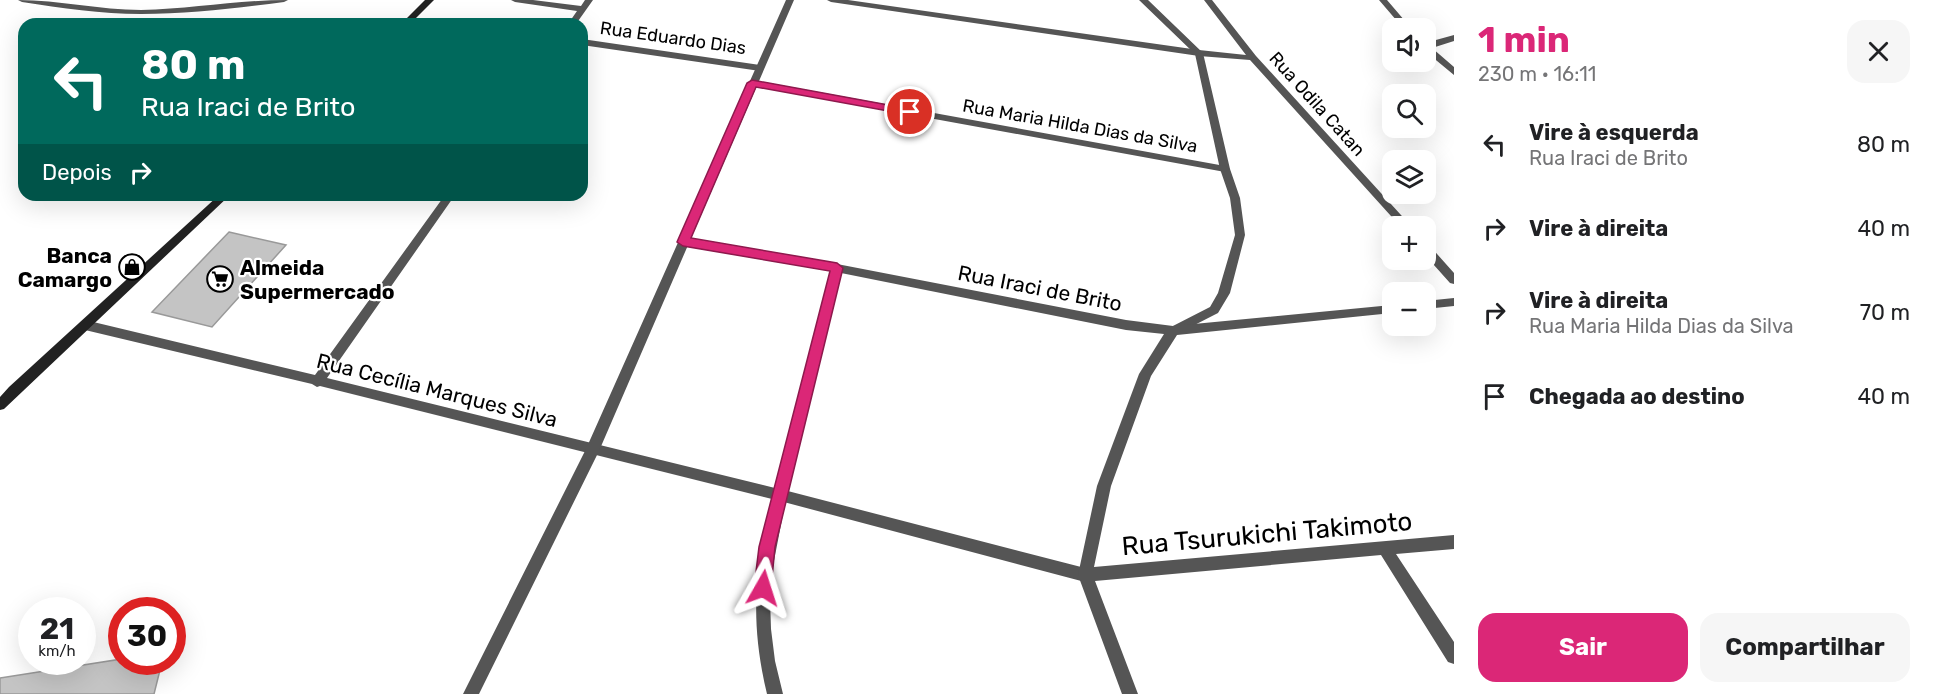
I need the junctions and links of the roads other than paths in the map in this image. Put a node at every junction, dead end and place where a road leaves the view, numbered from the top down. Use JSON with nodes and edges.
{"nodes":[{"id":1,"x":22,"y":0,"type":"edge"},
{"id":2,"x":284,"y":0,"type":"edge"},
{"id":3,"x":430,"y":0,"type":"edge"},
{"id":4,"x":515,"y":0,"type":"edge"},
{"id":5,"x":589,"y":0,"type":"edge"},
{"id":6,"x":790,"y":0,"type":"edge"},
{"id":7,"x":831,"y":0,"type":"edge"},
{"id":8,"x":1143,"y":0,"type":"edge"},
{"id":9,"x":1208,"y":0,"type":"edge"},
{"id":10,"x":1383,"y":0,"type":"edge"},
{"id":11,"x":583,"y":9,"type":"junction"},
{"id":12,"x":411,"y":18,"type":"edge"},
{"id":13,"x":576,"y":18,"type":"edge"},
{"id":14,"x":1398,"y":18,"type":"edge"},
{"id":15,"x":1454,"y":38,"type":"edge"},
{"id":16,"x":588,"y":43,"type":"edge"},
{"id":17,"x":1436,"y":43,"type":"edge"},
{"id":18,"x":1199,"y":53,"type":"junction"},
{"id":19,"x":1436,"y":56,"type":"edge"},
{"id":20,"x":1253,"y":58,"type":"junction"},
{"id":21,"x":760,"y":68,"type":"junction"},
{"id":22,"x":1454,"y":72,"type":"edge"},
{"id":23,"x":752,"y":83,"type":"junction"},
{"id":24,"x":1225,"y":169,"type":"junction"},
{"id":25,"x":219,"y":201,"type":"edge"},
{"id":26,"x":446,"y":201,"type":"edge"},
{"id":27,"x":1397,"y":216,"type":"edge"},
{"id":28,"x":683,"y":242,"type":"junction"},
{"id":29,"x":1436,"y":260,"type":"edge"},
{"id":30,"x":837,"y":268,"type":"junction"},
{"id":31,"x":1454,"y":280,"type":"edge"},
{"id":32,"x":1454,"y":302,"type":"edge"},
{"id":33,"x":1436,"y":304,"type":"edge"},
{"id":34,"x":1382,"y":310,"type":"edge"},
{"id":35,"x":85,"y":325,"type":"junction"},
{"id":36,"x":1173,"y":331,"type":"junction"},
{"id":37,"x":316,"y":382,"type":"junction"},
{"id":38,"x":0,"y":405,"type":"edge"},
{"id":39,"x":592,"y":451,"type":"junction"},
{"id":40,"x":780,"y":495,"type":"junction"},
{"id":41,"x":1454,"y":542,"type":"edge"},
{"id":42,"x":1384,"y":548,"type":"junction"},
{"id":43,"x":1085,"y":575,"type":"junction"},
{"id":44,"x":1454,"y":656,"type":"edge"},
{"id":45,"x":471,"y":694,"type":"edge"},
{"id":46,"x":775,"y":694,"type":"edge"},
{"id":47,"x":1130,"y":694,"type":"edge"}],
"edges":[{"from":1,"to":2,"type":"street"},
{"from":3,"to":12,"type":"main road"},
{"from":4,"to":11,"type":"street"},
{"from":5,"to":11,"type":"street"},
{"from":6,"to":21,"type":"street"},
{"from":7,"to":18,"type":"street"},
{"from":8,"to":18,"type":"street"},
{"from":9,"to":20,"type":"street","name":"Rua Odila Catan"},
{"from":10,"to":14,"type":"street"},
{"from":11,"to":13,"type":"street"},
{"from":15,"to":17,"type":"street"},
{"from":16,"to":21,"type":"street","name":"Rua Eduardo Dias"},
{"from":18,"to":20,"type":"street"},
{"from":18,"to":24,"type":"street"},
{"from":19,"to":22,"type":"street"},
{"from":20,"to":27,"type":"street","name":"Rua Odila Catan"},
{"from":21,"to":23,"type":"street"},
{"from":23,"to":24,"type":"street","name":"Rua Maria Hilda Dias da Silva"},
{"from":23,"to":28,"type":"street"},
{"from":24,"to":36,"type":"street"},
{"from":25,"to":35,"type":"main road"},
{"from":26,"to":37,"type":"street"},
{"from":28,"to":30,"type":"street","name":"Rua Iraci de Brito"},
{"from":28,"to":39,"type":"street"},
{"from":29,"to":31,"type":"street"},
{"from":30,"to":36,"type":"street","name":"Rua Iraci de Brito"},
{"from":30,"to":40,"type":"street"},
{"from":32,"to":33,"type":"street"},
{"from":34,"to":36,"type":"street","name":"Rua Iraci de Brito"},
{"from":35,"to":37,"type":"street","name":"Rua Cecília Marques Silva"},
{"from":35,"to":38,"type":"main road"},
{"from":36,"to":43,"type":"street"},
{"from":37,"to":39,"type":"street","name":"Rua Cecília Marques Silva"},
{"from":39,"to":40,"type":"street","name":"Rua Cecília Marques Silva"},
{"from":39,"to":45,"type":"street"},
{"from":40,"to":43,"type":"street","name":"Rua Tsurukichi Takimoto"},
{"from":40,"to":46,"type":"street"},
{"from":41,"to":42,"type":"street","name":"Rua Tsurukichi Takimoto"},
{"from":42,"to":43,"type":"street","name":"Rua Tsurukichi Takimoto"},
{"from":42,"to":44,"type":"street"},
{"from":43,"to":47,"type":"street"}]}
